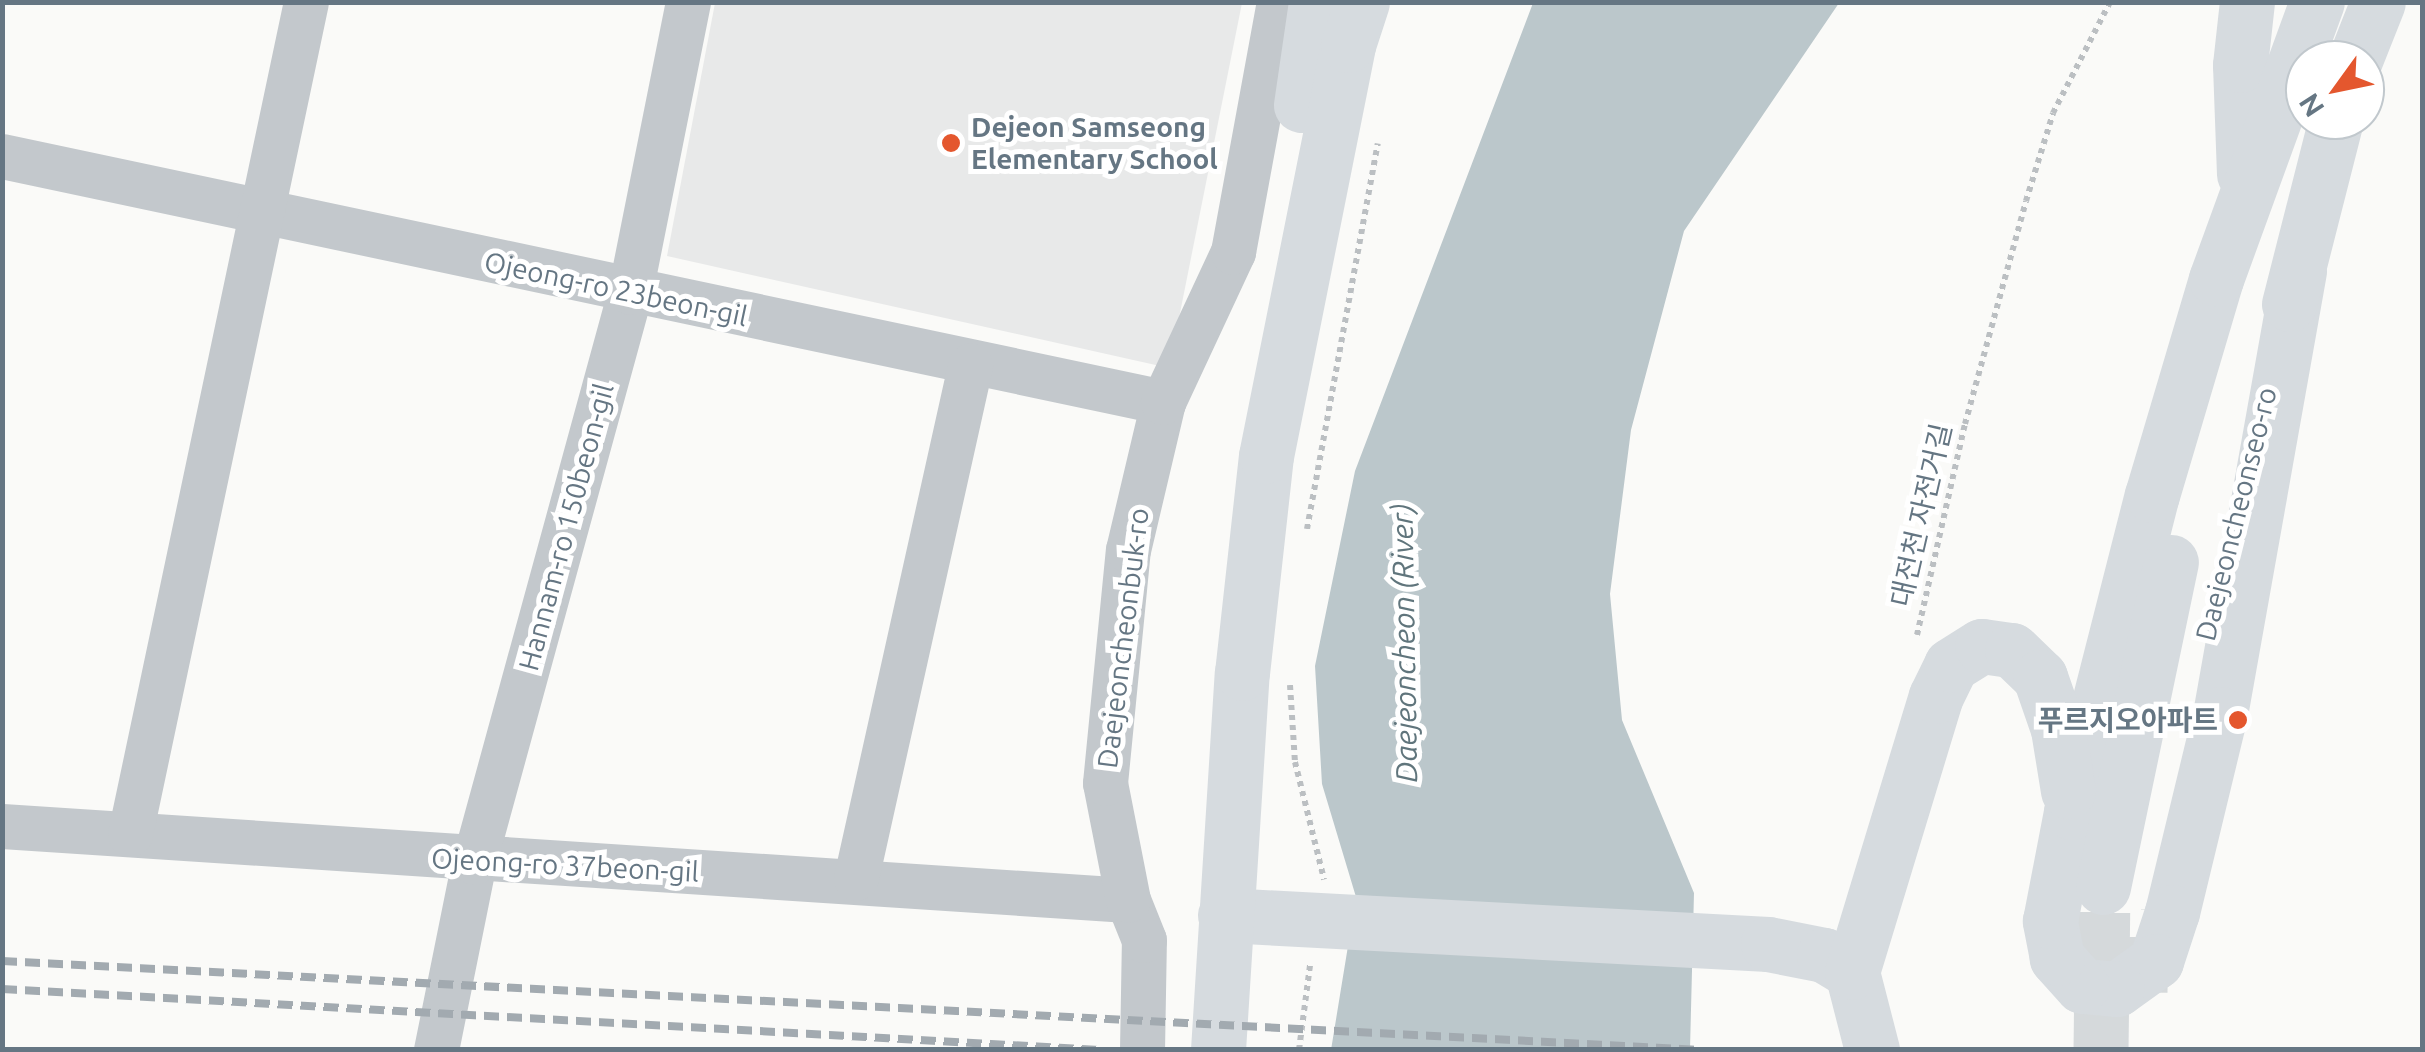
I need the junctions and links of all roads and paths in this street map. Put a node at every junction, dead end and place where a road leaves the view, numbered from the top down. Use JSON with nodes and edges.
{"nodes":[{"id":1,"x":306,"y":2,"type":"edge"},
{"id":2,"x":688,"y":2,"type":"edge"},
{"id":3,"x":1279,"y":2,"type":"edge"},
{"id":4,"x":1316,"y":2,"type":"edge"},
{"id":5,"x":1362,"y":2,"type":"edge"},
{"id":6,"x":2110,"y":2,"type":"edge"},
{"id":7,"x":2247,"y":2,"type":"edge"},
{"id":8,"x":2316,"y":2,"type":"edge"},
{"id":9,"x":2378,"y":2,"type":"edge"},
{"id":10,"x":2363,"y":40,"type":"edge"},
{"id":11,"x":1379,"y":130,"type":"dead end"},
{"id":12,"x":2331,"y":140,"type":"edge"},
{"id":13,"x":2,"y":156,"type":"edge"},
{"id":14,"x":2245,"y":210,"type":"junction"},
{"id":15,"x":262,"y":212,"type":"junction"},
{"id":16,"x":2299,"y":271,"type":"junction"},
{"id":17,"x":630,"y":292,"type":"junction"},
{"id":18,"x":970,"y":366,"type":"junction"},
{"id":19,"x":1163,"y":402,"type":"junction"},
{"id":20,"x":1306,"y":544,"type":"dead end"},
{"id":21,"x":1912,"y":656,"type":"dead end"},
{"id":22,"x":1266,"y":676,"type":"junction"},
{"id":23,"x":2071,"y":812,"type":"junction"},
{"id":24,"x":2,"y":826,"type":"edge"},
{"id":25,"x":130,"y":834,"type":"junction"},
{"id":26,"x":474,"y":862,"type":"junction"},
{"id":27,"x":856,"y":878,"type":"junction"},
{"id":28,"x":1128,"y":900,"type":"junction"},
{"id":29,"x":1225,"y":915,"type":"junction"},
{"id":30,"x":1329,"y":919,"type":"junction"},
{"id":31,"x":1852,"y":972,"type":"junction"},
{"id":32,"x":436,"y":1050,"type":"edge"},
{"id":33,"x":1142,"y":1050,"type":"edge"},
{"id":34,"x":1218,"y":1050,"type":"edge"},
{"id":35,"x":1300,"y":1050,"type":"edge"},
{"id":36,"x":1872,"y":1050,"type":"edge"}],
"edges":[{"from":1,"to":15,"type":"street"},
{"from":2,"to":17,"type":"street","name":"Hannam-ro 150beon-gil"},
{"from":3,"to":19,"type":"street","name":"Daejeoncheonbuk-ro"},
{"from":4,"to":22,"type":"main road"},
{"from":5,"to":22,"type":"main road"},
{"from":6,"to":21,"type":"path","name":"대전천 자전거길"},
{"from":7,"to":14,"type":"main road"},
{"from":8,"to":14,"type":"main road"},
{"from":9,"to":10,"type":"main road"},
{"from":11,"to":20,"type":"path"},
{"from":12,"to":16,"type":"main road","name":"Daejeoncheonseo-ro"},
{"from":13,"to":15,"type":"street","name":"Ojeong-ro 23beon-gil"},
{"from":14,"to":16,"type":"main road","name":"Daejeoncheonseo-ro"},
{"from":14,"to":23,"type":"main road"},
{"from":15,"to":17,"type":"street","name":"Ojeong-ro 23beon-gil"},
{"from":15,"to":25,"type":"street"},
{"from":16,"to":23,"type":"main road"},
{"from":17,"to":18,"type":"street","name":"Ojeong-ro 23beon-gil"},
{"from":17,"to":26,"type":"street","name":"Hannam-ro 150beon-gil"},
{"from":18,"to":19,"type":"street","name":"Ojeong-ro 23beon-gil"},
{"from":18,"to":27,"type":"street"},
{"from":19,"to":28,"type":"street","name":"Daejeoncheonbuk-ro"},
{"from":22,"to":29,"type":"main road"},
{"from":22,"to":30,"type":"path"},
{"from":23,"to":31,"type":"main road"},
{"from":24,"to":25,"type":"street","name":"Ojeong-ro 37beon-gil"},
{"from":25,"to":26,"type":"street","name":"Ojeong-ro 37beon-gil"},
{"from":26,"to":27,"type":"street","name":"Ojeong-ro 37beon-gil"},
{"from":26,"to":32,"type":"street","name":"Hannam-ro 150beon-gil"},
{"from":27,"to":28,"type":"street","name":"Ojeong-ro 37beon-gil"},
{"from":28,"to":33,"type":"street","name":"Daejeoncheonbuk-ro"},
{"from":29,"to":30,"type":"main road"},
{"from":29,"to":34,"type":"main road"},
{"from":30,"to":31,"type":"main road"},
{"from":30,"to":35,"type":"path"},
{"from":31,"to":36,"type":"main road"}]}
